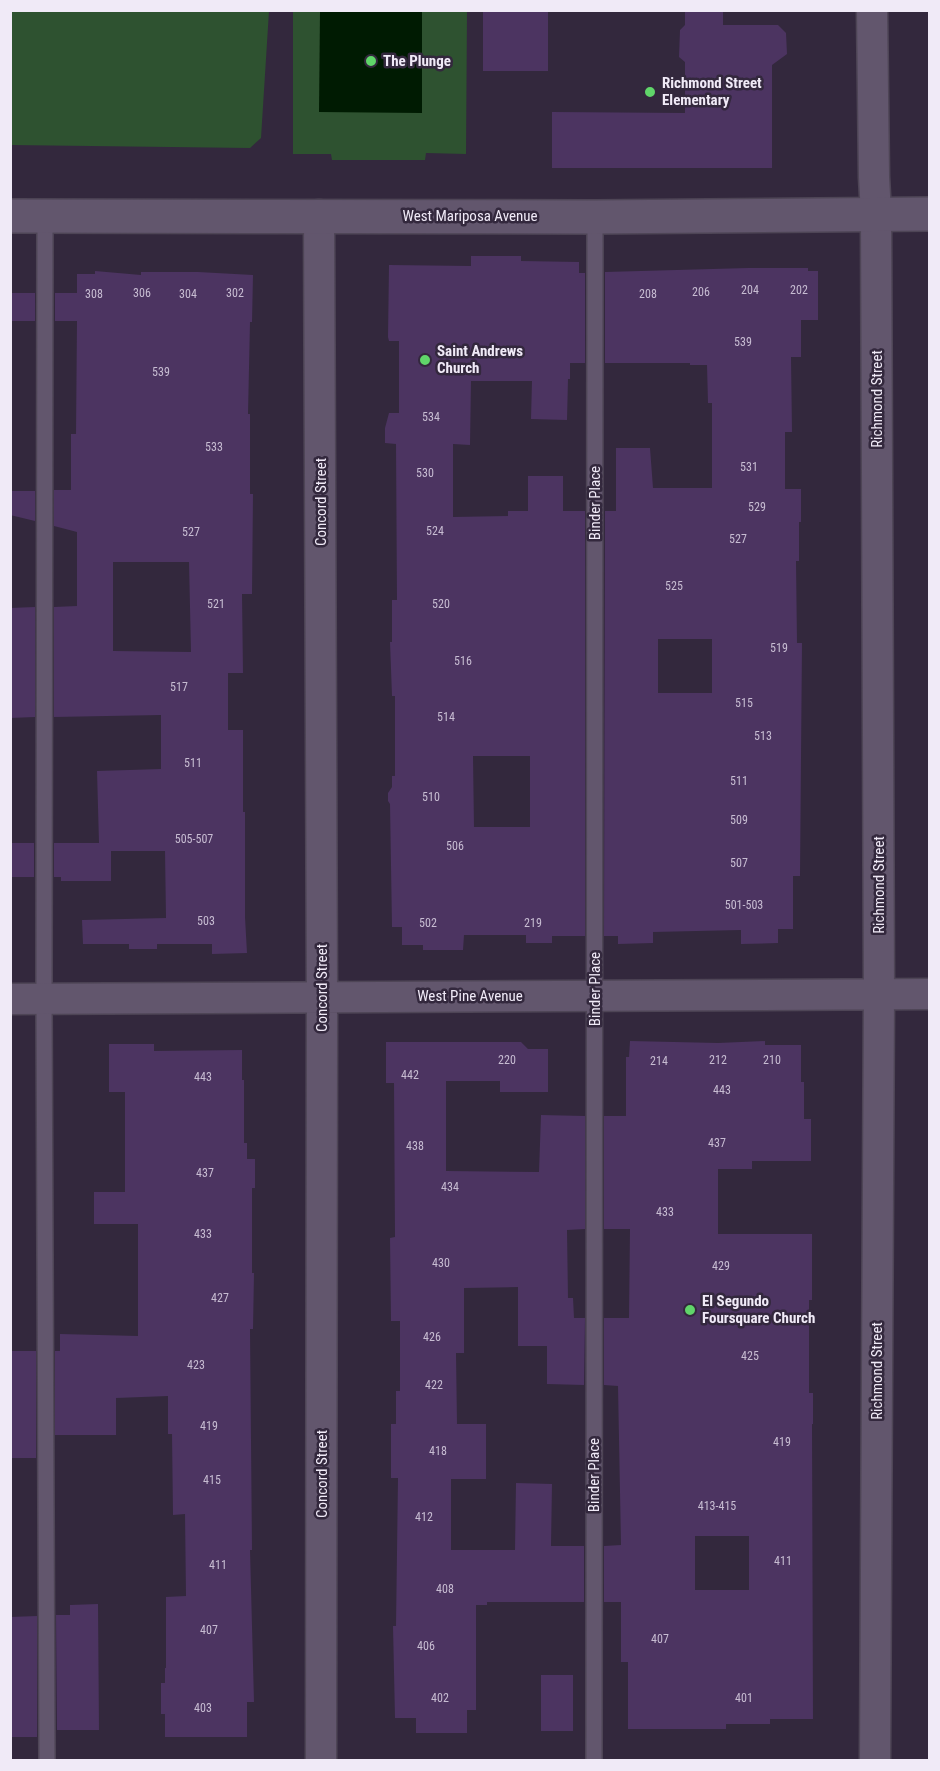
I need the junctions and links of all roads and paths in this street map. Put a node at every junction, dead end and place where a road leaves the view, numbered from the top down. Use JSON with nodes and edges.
{"nodes":[{"id":1,"x":872,"y":10,"type":"edge"},
{"id":2,"x":876,"y":214,"type":"junction"},
{"id":3,"x":930,"y":214,"type":"edge"},
{"id":4,"x":10,"y":216,"type":"edge"},
{"id":5,"x":45,"y":216,"type":"junction"},
{"id":6,"x":320,"y":216,"type":"junction"},
{"id":7,"x":595,"y":217,"type":"junction"},
{"id":8,"x":879,"y":994,"type":"junction"},
{"id":9,"x":930,"y":994,"type":"edge"},
{"id":10,"x":595,"y":995,"type":"junction"},
{"id":11,"x":322,"y":996,"type":"junction"},
{"id":12,"x":10,"y":999,"type":"edge"},
{"id":13,"x":44,"y":999,"type":"junction"},
{"id":14,"x":47,"y":1761,"type":"edge"},
{"id":15,"x":321,"y":1761,"type":"edge"},
{"id":16,"x":594,"y":1761,"type":"edge"},
{"id":17,"x":875,"y":1761,"type":"edge"}],
"edges":[{"from":1,"to":2,"type":"street","name":"Richmond Street"},
{"from":2,"to":3,"type":"street","name":"West Mariposa Avenue"},
{"from":2,"to":7,"type":"street","name":"West Mariposa Avenue"},
{"from":2,"to":8,"type":"street","name":"Richmond Street"},
{"from":4,"to":5,"type":"street","name":"West Mariposa Avenue"},
{"from":5,"to":6,"type":"street","name":"West Mariposa Avenue"},
{"from":5,"to":13,"type":"lane"},
{"from":6,"to":7,"type":"street","name":"West Mariposa Avenue"},
{"from":6,"to":11,"type":"street","name":"Concord Street"},
{"from":7,"to":10,"type":"lane","name":"Binder Place"},
{"from":8,"to":9,"type":"street","name":"West Pine Avenue"},
{"from":8,"to":10,"type":"street","name":"West Pine Avenue"},
{"from":8,"to":17,"type":"street","name":"Richmond Street"},
{"from":10,"to":11,"type":"street","name":"West Pine Avenue"},
{"from":10,"to":16,"type":"lane","name":"Binder Place"},
{"from":11,"to":13,"type":"street","name":"West Pine Avenue"},
{"from":11,"to":15,"type":"street","name":"Concord Street"},
{"from":12,"to":13,"type":"street","name":"West Pine Avenue"},
{"from":13,"to":14,"type":"lane"}]}
